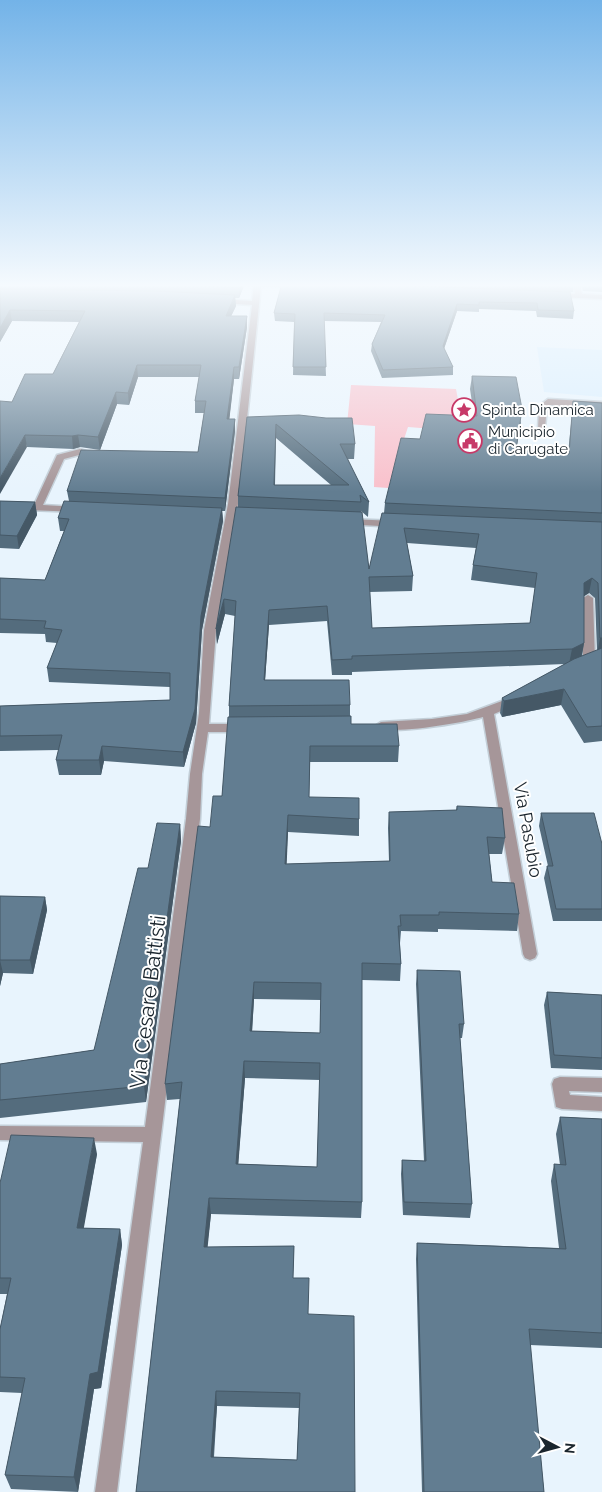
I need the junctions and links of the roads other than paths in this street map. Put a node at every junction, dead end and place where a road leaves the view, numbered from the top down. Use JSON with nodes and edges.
{"nodes":[{"id":1,"x":249,"y":353,"type":"edge"},
{"id":2,"x":602,"y":405,"type":"edge"},
{"id":3,"x":541,"y":428,"type":"dead end"},
{"id":4,"x":103,"y":456,"type":"edge"},
{"id":5,"x":0,"y":506,"type":"edge"},
{"id":6,"x":37,"y":508,"type":"junction"},
{"id":7,"x":84,"y":511,"type":"edge"},
{"id":8,"x":335,"y":522,"type":"edge"},
{"id":9,"x":403,"y":524,"type":"edge"},
{"id":10,"x":588,"y":598,"type":"edge"},
{"id":11,"x":602,"y":657,"type":"edge"},
{"id":12,"x":524,"y":695,"type":"edge"},
{"id":13,"x":488,"y":712,"type":"junction"},
{"id":14,"x":370,"y":727,"type":"edge"},
{"id":15,"x":203,"y":728,"type":"junction"},
{"id":16,"x":254,"y":728,"type":"edge"},
{"id":17,"x":530,"y":954,"type":"dead end"},
{"id":18,"x":602,"y":1085,"type":"edge"},
{"id":19,"x":602,"y":1104,"type":"edge"},
{"id":20,"x":0,"y":1133,"type":"edge"},
{"id":21,"x":152,"y":1135,"type":"junction"},
{"id":22,"x":106,"y":1492,"type":"edge"}],
"edges":[{"from":1,"to":15,"type":"street","name":"Via Cesare Battisti"},
{"from":2,"to":3,"type":"street"},
{"from":4,"to":6,"type":"street"},
{"from":5,"to":6,"type":"street"},
{"from":6,"to":7,"type":"street"},
{"from":8,"to":9,"type":"street"},
{"from":10,"to":11,"type":"street"},
{"from":12,"to":13,"type":"street"},
{"from":13,"to":14,"type":"street"},
{"from":13,"to":17,"type":"street","name":"Via Pasubio"},
{"from":15,"to":16,"type":"street"},
{"from":15,"to":21,"type":"street","name":"Via Cesare Battisti"},
{"from":18,"to":19,"type":"street"},
{"from":20,"to":21,"type":"street"},
{"from":21,"to":22,"type":"street","name":"Via Cesare Battisti"}]}
